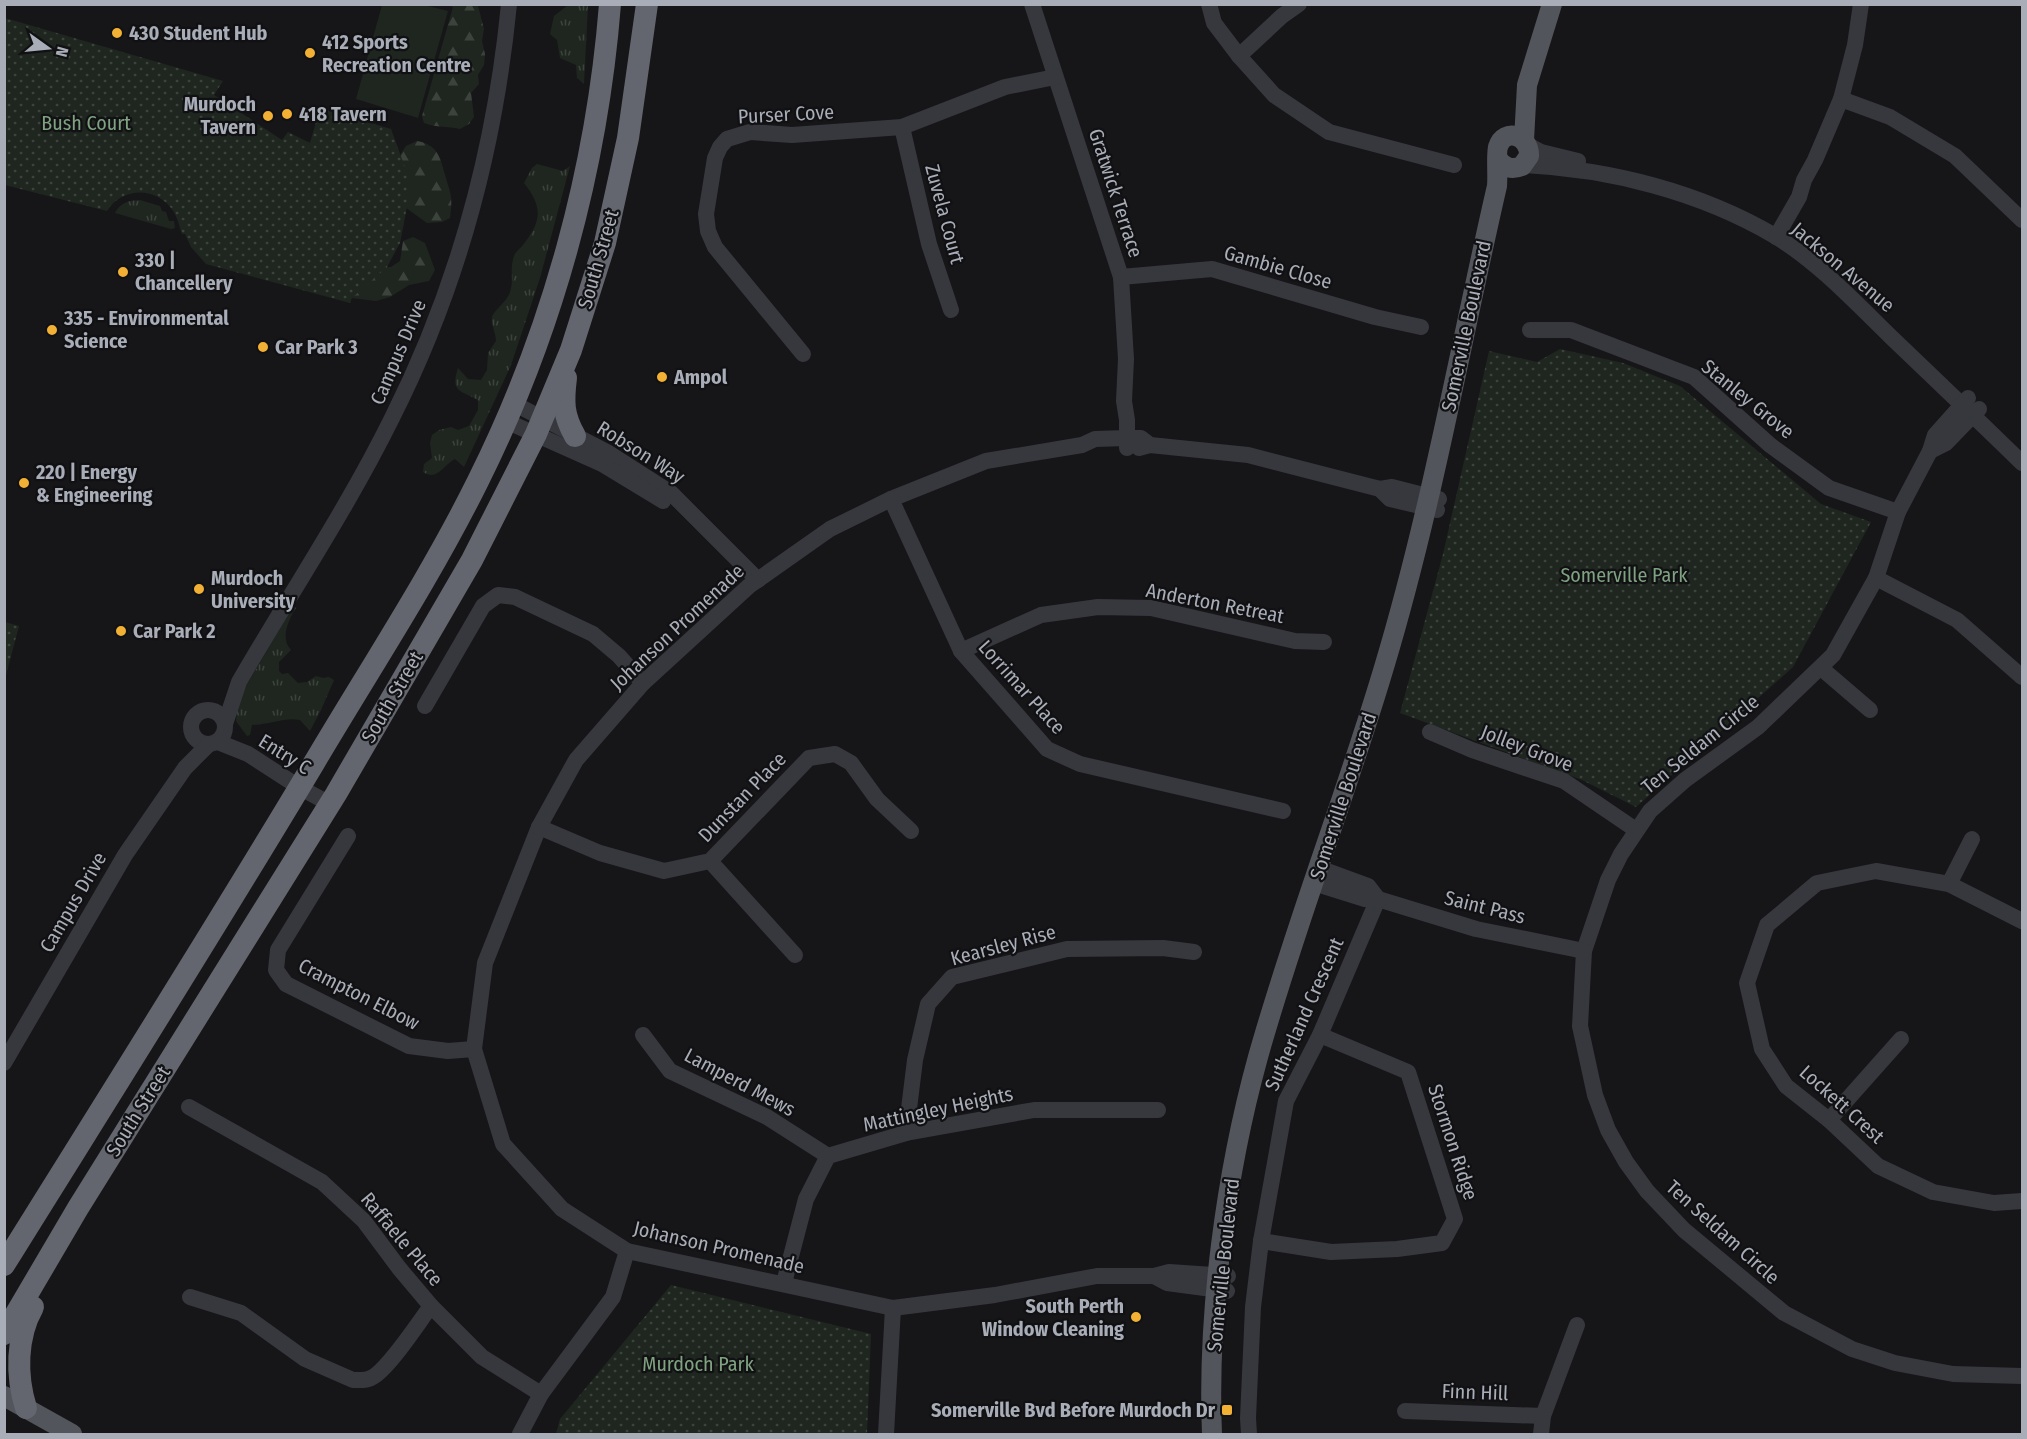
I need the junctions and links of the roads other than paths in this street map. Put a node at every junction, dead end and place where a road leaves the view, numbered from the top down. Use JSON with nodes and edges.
{"nodes":[{"id":1,"x":509,"y":4,"type":"edge"},
{"id":2,"x":610,"y":4,"type":"edge"},
{"id":3,"x":647,"y":4,"type":"edge"},
{"id":4,"x":1032,"y":4,"type":"edge"},
{"id":5,"x":1209,"y":4,"type":"edge"},
{"id":6,"x":1299,"y":4,"type":"edge"},
{"id":7,"x":1542,"y":4,"type":"edge"},
{"id":8,"x":1552,"y":4,"type":"edge"},
{"id":9,"x":1861,"y":4,"type":"edge"},
{"id":10,"x":1239,"y":56,"type":"junction"},
{"id":11,"x":1055,"y":77,"type":"junction"},
{"id":12,"x":1841,"y":99,"type":"junction"},
{"id":13,"x":902,"y":127,"type":"junction"},
{"id":14,"x":1519,"y":141,"type":"junction"},
{"id":15,"x":1498,"y":159,"type":"junction"},
{"id":16,"x":1455,"y":165,"type":"dead end"},
{"id":17,"x":1523,"y":165,"type":"junction"},
{"id":18,"x":2022,"y":220,"type":"edge"},
{"id":19,"x":1774,"y":231,"type":"junction"},
{"id":20,"x":1121,"y":277,"type":"junction"},
{"id":21,"x":951,"y":310,"type":"dead end"},
{"id":22,"x":1421,"y":327,"type":"dead end"},
{"id":23,"x":1530,"y":330,"type":"dead end"},
{"id":24,"x":571,"y":350,"type":"junction"},
{"id":25,"x":803,"y":354,"type":"dead end"},
{"id":26,"x":1971,"y":407,"type":"junction"},
{"id":27,"x":510,"y":412,"type":"junction"},
{"id":28,"x":539,"y":427,"type":"junction"},
{"id":29,"x":575,"y":436,"type":"junction"},
{"id":30,"x":1122,"y":443,"type":"junction"},
{"id":31,"x":2022,"y":452,"type":"edge"},
{"id":32,"x":2022,"y":463,"type":"edge"},
{"id":33,"x":891,"y":500,"type":"junction"},
{"id":34,"x":1433,"y":503,"type":"junction"},
{"id":35,"x":1898,"y":512,"type":"junction"},
{"id":36,"x":1875,"y":578,"type":"junction"},
{"id":37,"x":753,"y":583,"type":"junction"},
{"id":38,"x":1324,"y":642,"type":"dead end"},
{"id":39,"x":961,"y":651,"type":"junction"},
{"id":40,"x":1821,"y":668,"type":"junction"},
{"id":41,"x":2022,"y":677,"type":"edge"},
{"id":42,"x":239,"y":682,"type":"junction"},
{"id":43,"x":643,"y":683,"type":"junction"},
{"id":44,"x":425,"y":706,"type":"dead end"},
{"id":45,"x":205,"y":710,"type":"junction"},
{"id":46,"x":1870,"y":711,"type":"dead end"},
{"id":47,"x":1430,"y":732,"type":"dead end"},
{"id":48,"x":214,"y":736,"type":"junction"},
{"id":49,"x":302,"y":782,"type":"junction"},
{"id":50,"x":333,"y":799,"type":"junction"},
{"id":51,"x":1283,"y":811,"type":"dead end"},
{"id":52,"x":539,"y":826,"type":"junction"},
{"id":53,"x":1636,"y":830,"type":"junction"},
{"id":54,"x":911,"y":831,"type":"dead end"},
{"id":55,"x":348,"y":836,"type":"dead end"},
{"id":56,"x":1972,"y":839,"type":"dead end"},
{"id":57,"x":710,"y":861,"type":"junction"},
{"id":58,"x":1321,"y":877,"type":"junction"},
{"id":59,"x":1949,"y":884,"type":"junction"},
{"id":60,"x":1378,"y":899,"type":"junction"},
{"id":61,"x":2022,"y":921,"type":"edge"},
{"id":62,"x":1584,"y":951,"type":"junction"},
{"id":63,"x":1194,"y":952,"type":"dead end"},
{"id":64,"x":795,"y":955,"type":"dead end"},
{"id":65,"x":643,"y":1035,"type":"dead end"},
{"id":66,"x":1320,"y":1035,"type":"junction"},
{"id":67,"x":1900,"y":1039,"type":"dead end"},
{"id":68,"x":474,"y":1049,"type":"junction"},
{"id":69,"x":4,"y":1063,"type":"edge"},
{"id":70,"x":189,"y":1107,"type":"dead end"},
{"id":71,"x":1158,"y":1110,"type":"dead end"},
{"id":72,"x":1829,"y":1120,"type":"junction"},
{"id":73,"x":906,"y":1133,"type":"junction"},
{"id":74,"x":828,"y":1156,"type":"junction"},
{"id":75,"x":2022,"y":1201,"type":"edge"},
{"id":76,"x":78,"y":1208,"type":"junction"},
{"id":77,"x":1261,"y":1241,"type":"junction"},
{"id":78,"x":627,"y":1251,"type":"junction"},
{"id":79,"x":4,"y":1265,"type":"edge"},
{"id":80,"x":1222,"y":1283,"type":"junction"},
{"id":81,"x":784,"y":1284,"type":"junction"},
{"id":82,"x":190,"y":1296,"type":"dead end"},
{"id":83,"x":431,"y":1306,"type":"junction"},
{"id":84,"x":893,"y":1308,"type":"junction"},
{"id":85,"x":1577,"y":1325,"type":"dead end"},
{"id":86,"x":4,"y":1334,"type":"edge"},
{"id":87,"x":2022,"y":1376,"type":"edge"},
{"id":88,"x":2022,"y":1381,"type":"edge"},
{"id":89,"x":541,"y":1394,"type":"junction"},
{"id":90,"x":4,"y":1396,"type":"edge"},
{"id":91,"x":26,"y":1408,"type":"junction"},
{"id":92,"x":1405,"y":1410,"type":"dead end"},
{"id":93,"x":1543,"y":1416,"type":"junction"},
{"id":94,"x":72,"y":1434,"type":"edge"},
{"id":95,"x":520,"y":1434,"type":"edge"},
{"id":96,"x":886,"y":1434,"type":"edge"},
{"id":97,"x":1212,"y":1434,"type":"edge"},
{"id":98,"x":1222,"y":1434,"type":"edge"},
{"id":99,"x":1249,"y":1434,"type":"edge"},
{"id":100,"x":1541,"y":1434,"type":"edge"}],
"edges":[{"from":1,"to":42,"type":"street","name":"Campus Drive"},
{"from":2,"to":27,"type":"highway","name":"South Street"},
{"from":3,"to":24,"type":"highway","name":"South Street"},
{"from":4,"to":11,"type":"street","name":"Gratwick Terrace"},
{"from":5,"to":10,"type":"street"},
{"from":6,"to":10,"type":"street"},
{"from":7,"to":14,"type":"main road","name":"Somerville Boulevard"},
{"from":8,"to":14,"type":"main road","name":"Somerville Boulevard"},
{"from":9,"to":12,"type":"street"},
{"from":10,"to":16,"type":"street"},
{"from":11,"to":13,"type":"street","name":"Purser Cove"},
{"from":11,"to":20,"type":"street","name":"Gratwick Terrace"},
{"from":12,"to":18,"type":"street"},
{"from":12,"to":19,"type":"street"},
{"from":13,"to":21,"type":"street","name":"Zuvela Court"},
{"from":13,"to":25,"type":"street","name":"Purser Cove"},
{"from":14,"to":15,"type":"main road","name":"Somerville Boulevard"},
{"from":14,"to":17,"type":"main road","name":"Somerville Boulevard"},
{"from":14,"to":19,"type":"street","name":"Jackson Avenue"},
{"from":15,"to":17,"type":"main road"},
{"from":15,"to":34,"type":"main road","name":"Somerville Boulevard"},
{"from":17,"to":19,"type":"street","name":"Jackson Avenue"},
{"from":17,"to":34,"type":"main road","name":"Somerville Boulevard"},
{"from":19,"to":26,"type":"street","name":"Jackson Avenue"},
{"from":20,"to":22,"type":"street","name":"Gambie Close"},
{"from":20,"to":30,"type":"street","name":"Gratwick Terrace"},
{"from":23,"to":35,"type":"street","name":"Stanley Grove"},
{"from":24,"to":28,"type":"highway","name":"South Street"},
{"from":24,"to":29,"type":"highway"},
{"from":26,"to":31,"type":"street","name":"Jackson Avenue"},
{"from":26,"to":32,"type":"street","name":"Jackson Avenue"},
{"from":26,"to":35,"type":"street","name":"Ten Seldam Circle"},
{"from":27,"to":28,"type":"street","name":"Robson Way"},
{"from":27,"to":49,"type":"highway","name":"South Street"},
{"from":28,"to":29,"type":"street","name":"Robson Way"},
{"from":28,"to":37,"type":"street","name":"Robson Way"},
{"from":28,"to":50,"type":"highway","name":"South Street"},
{"from":29,"to":37,"type":"street","name":"Robson Way"},
{"from":30,"to":33,"type":"street","name":"Johanson Promenade"},
{"from":30,"to":34,"type":"street","name":"Johanson Promenade"},
{"from":33,"to":37,"type":"street","name":"Johanson Promenade"},
{"from":33,"to":39,"type":"street","name":"Lorrimar Place"},
{"from":34,"to":58,"type":"main road","name":"Somerville Boulevard"},
{"from":35,"to":36,"type":"street","name":"Ten Seldam Circle"},
{"from":36,"to":40,"type":"street","name":"Ten Seldam Circle"},
{"from":36,"to":41,"type":"street"},
{"from":37,"to":43,"type":"street","name":"Johanson Promenade"},
{"from":38,"to":39,"type":"street","name":"Anderton Retreat"},
{"from":39,"to":51,"type":"street","name":"Lorrimar Place"},
{"from":40,"to":46,"type":"street"},
{"from":40,"to":53,"type":"street","name":"Ten Seldam Circle"},
{"from":42,"to":45,"type":"street","name":"Campus Drive"},
{"from":42,"to":48,"type":"street","name":"Campus Drive"},
{"from":43,"to":44,"type":"street"},
{"from":43,"to":52,"type":"street","name":"Johanson Promenade"},
{"from":45,"to":48,"type":"street"},
{"from":45,"to":48,"type":"street","name":"Campus Drive"},
{"from":47,"to":53,"type":"street","name":"Jolley Grove"},
{"from":48,"to":49,"type":"street","name":"Entry C"},
{"from":48,"to":69,"type":"street","name":"Campus Drive"},
{"from":49,"to":50,"type":"street","name":"Entry C"},
{"from":49,"to":79,"type":"highway","name":"South Street"},
{"from":50,"to":76,"type":"highway","name":"South Street"},
{"from":52,"to":57,"type":"street","name":"Dunstan Place"},
{"from":52,"to":68,"type":"street","name":"Johanson Promenade"},
{"from":53,"to":62,"type":"street","name":"Ten Seldam Circle"},
{"from":54,"to":57,"type":"street","name":"Dunstan Place"},
{"from":55,"to":68,"type":"street","name":"Crampton Elbow"},
{"from":56,"to":59,"type":"street"},
{"from":57,"to":64,"type":"street"},
{"from":58,"to":60,"type":"street","name":"Saint Pass"},
{"from":58,"to":80,"type":"main road","name":"Somerville Boulevard"},
{"from":59,"to":61,"type":"street","name":"Lockett Crest"},
{"from":59,"to":72,"type":"street","name":"Lockett Crest"},
{"from":60,"to":62,"type":"street","name":"Saint Pass"},
{"from":60,"to":66,"type":"street","name":"Sutherland Crescent"},
{"from":62,"to":87,"type":"street","name":"Ten Seldam Circle"},
{"from":63,"to":73,"type":"street","name":"Kearsley Rise"},
{"from":65,"to":74,"type":"street","name":"Lamperd Mews"},
{"from":66,"to":77,"type":"street","name":"Sutherland Crescent"},
{"from":66,"to":77,"type":"street","name":"Stormon Ridge"},
{"from":67,"to":72,"type":"street"},
{"from":68,"to":78,"type":"street","name":"Johanson Promenade"},
{"from":70,"to":83,"type":"street","name":"Raffaele Place"},
{"from":71,"to":73,"type":"street","name":"Mattingley Heights"},
{"from":72,"to":75,"type":"street","name":"Lockett Crest"},
{"from":73,"to":74,"type":"street","name":"Mattingley Heights"},
{"from":74,"to":81,"type":"street"},
{"from":76,"to":86,"type":"highway","name":"South Street"},
{"from":76,"to":91,"type":"highway"},
{"from":77,"to":99,"type":"street","name":"Sutherland Crescent"},
{"from":78,"to":81,"type":"street","name":"Johanson Promenade"},
{"from":78,"to":89,"type":"street"},
{"from":80,"to":84,"type":"street","name":"Johanson Promenade"},
{"from":80,"to":97,"type":"main road","name":"Somerville Boulevard"},
{"from":80,"to":98,"type":"main road","name":"Somerville Boulevard"},
{"from":81,"to":84,"type":"street","name":"Johanson Promenade"},
{"from":82,"to":83,"type":"street"},
{"from":83,"to":89,"type":"street","name":"Raffaele Place"},
{"from":84,"to":96,"type":"street"},
{"from":85,"to":93,"type":"street"},
{"from":87,"to":88,"type":"street"},
{"from":89,"to":95,"type":"street"},
{"from":90,"to":91,"type":"main road"},
{"from":91,"to":94,"type":"main road"},
{"from":92,"to":93,"type":"street","name":"Finn Hill"},
{"from":93,"to":100,"type":"street"}]}
